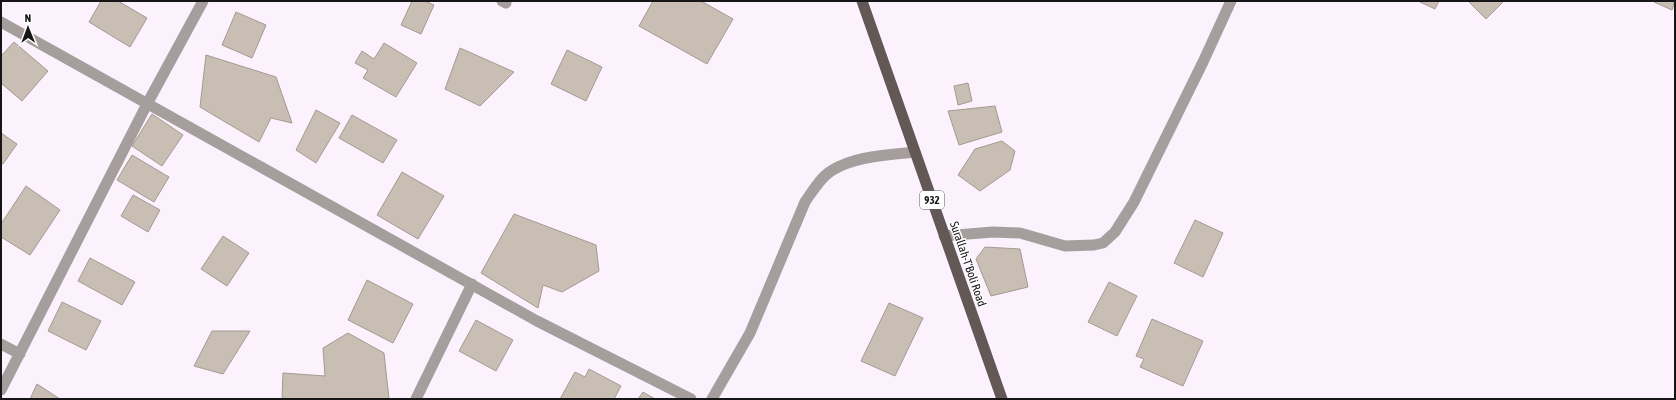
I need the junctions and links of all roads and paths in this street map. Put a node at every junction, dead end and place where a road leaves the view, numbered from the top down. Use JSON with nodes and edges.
{"nodes":[{"id":1,"x":203,"y":1,"type":"edge"},
{"id":2,"x":862,"y":1,"type":"edge"},
{"id":3,"x":1231,"y":1,"type":"edge"},
{"id":4,"x":1,"y":22,"type":"edge"},
{"id":5,"x":147,"y":104,"type":"junction"},
{"id":6,"x":915,"y":152,"type":"junction"},
{"id":7,"x":944,"y":236,"type":"junction"},
{"id":8,"x":472,"y":284,"type":"junction"},
{"id":9,"x":1,"y":344,"type":"edge"},
{"id":10,"x":20,"y":354,"type":"junction"},
{"id":11,"x":1,"y":390,"type":"edge"},
{"id":12,"x":416,"y":399,"type":"edge"},
{"id":13,"x":691,"y":399,"type":"edge"},
{"id":14,"x":712,"y":399,"type":"edge"},
{"id":15,"x":1002,"y":399,"type":"edge"}],
"edges":[{"from":1,"to":5,"type":"street"},
{"from":2,"to":6,"type":"main road","name":"Surallah-T'Boli Road","number":"932"},
{"from":3,"to":7,"type":"street"},
{"from":4,"to":5,"type":"street"},
{"from":5,"to":8,"type":"street"},
{"from":5,"to":10,"type":"street"},
{"from":6,"to":7,"type":"main road","name":"Surallah-T'Boli Road","number":"932"},
{"from":6,"to":14,"type":"street"},
{"from":7,"to":15,"type":"main road","name":"Surallah-T'Boli Road","number":"932"},
{"from":8,"to":12,"type":"street"},
{"from":8,"to":13,"type":"street"},
{"from":9,"to":10,"type":"street"},
{"from":10,"to":11,"type":"street"}]}
